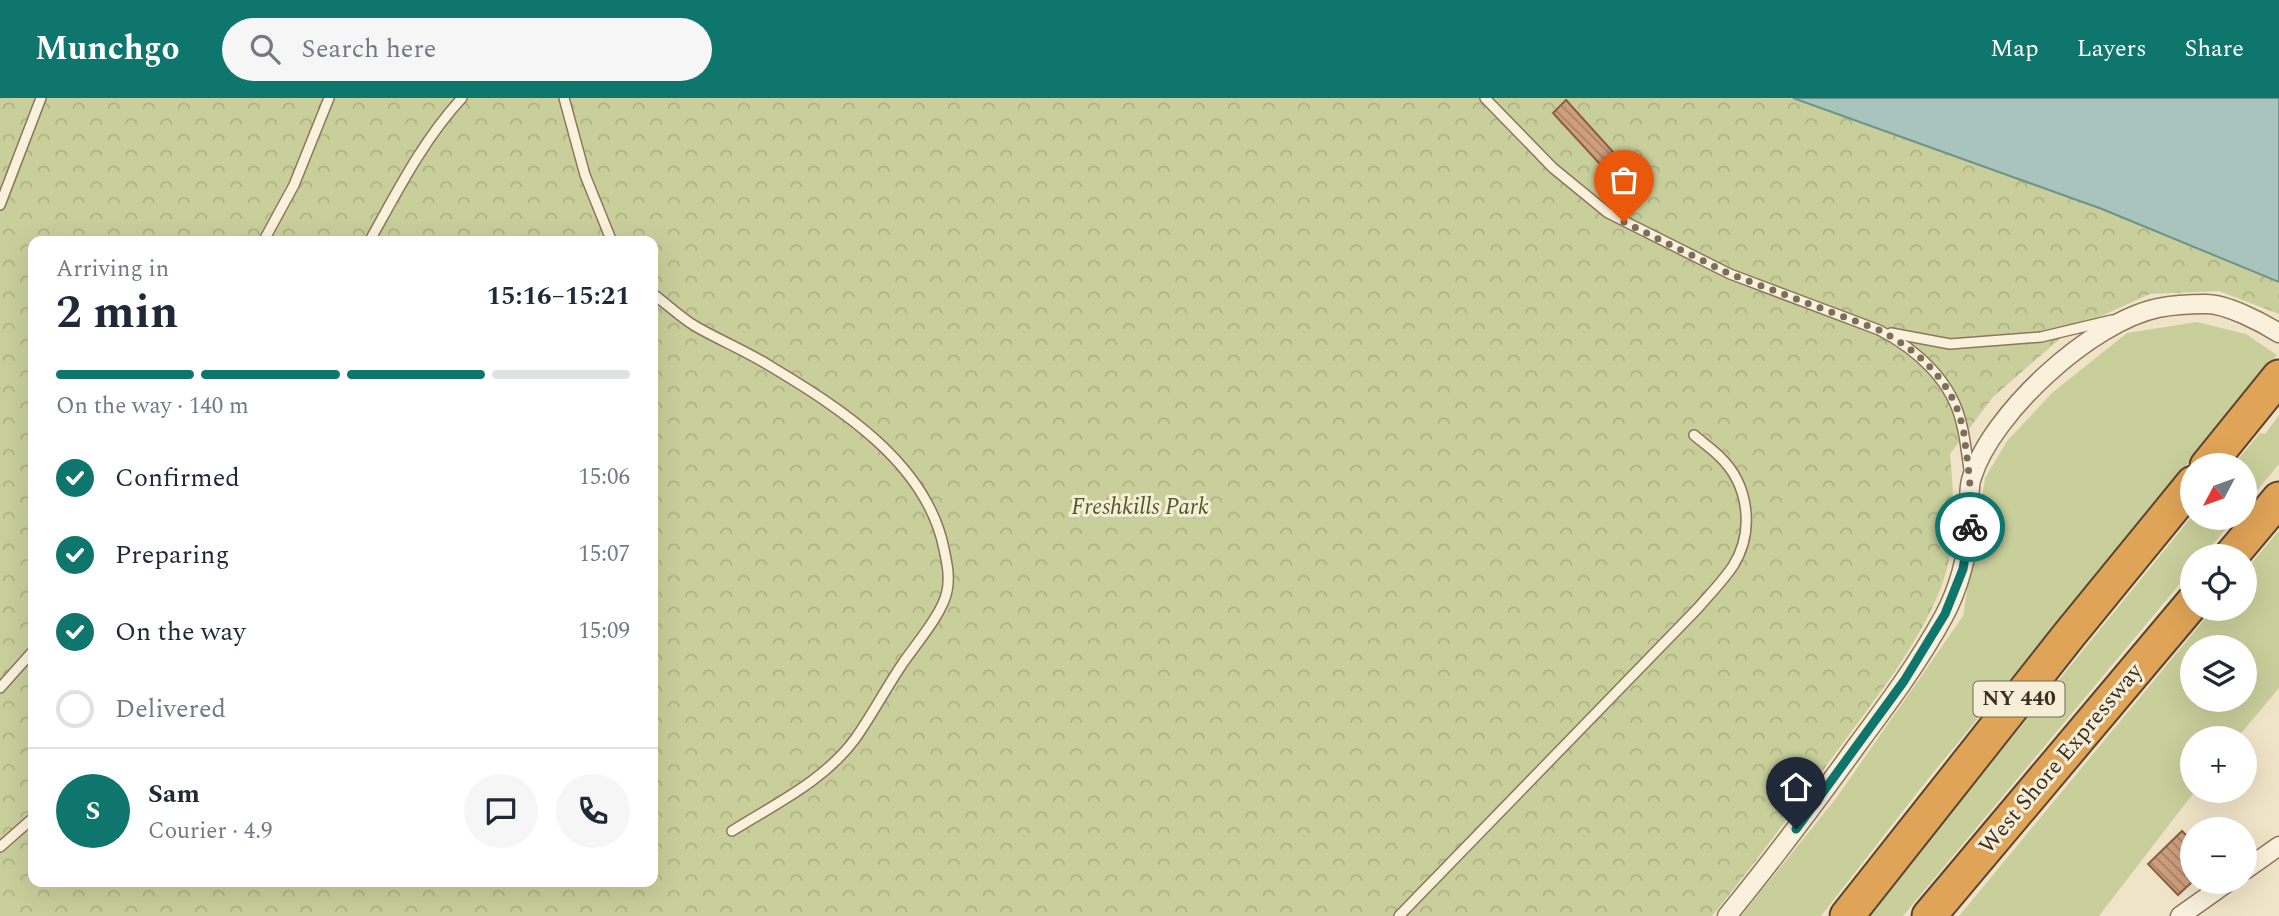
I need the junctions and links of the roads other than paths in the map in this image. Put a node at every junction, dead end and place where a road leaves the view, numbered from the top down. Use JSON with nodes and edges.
{"nodes":[{"id":1,"x":41,"y":98,"type":"edge"},
{"id":2,"x":329,"y":98,"type":"edge"},
{"id":3,"x":462,"y":98,"type":"edge"},
{"id":4,"x":564,"y":98,"type":"edge"},
{"id":5,"x":1485,"y":98,"type":"edge"},
{"id":6,"x":0,"y":205,"type":"edge"},
{"id":7,"x":266,"y":236,"type":"edge"},
{"id":8,"x":372,"y":236,"type":"edge"},
{"id":9,"x":610,"y":236,"type":"edge"},
{"id":10,"x":658,"y":298,"type":"edge"},
{"id":11,"x":2157,"y":308,"type":"junction"},
{"id":12,"x":1879,"y":330,"type":"junction"},
{"id":13,"x":2279,"y":333,"type":"edge"},
{"id":14,"x":2270,"y":388,"type":"edge"},
{"id":15,"x":1694,"y":435,"type":"dead end"},
{"id":16,"x":2218,"y":453,"type":"edge"},
{"id":17,"x":1970,"y":480,"type":"junction"},
{"id":18,"x":2180,"y":499,"type":"edge"},
{"id":19,"x":2279,"y":499,"type":"edge"},
{"id":20,"x":2241,"y":544,"type":"edge"},
{"id":21,"x":2180,"y":617,"type":"edge"},
{"id":22,"x":28,"y":657,"type":"edge"},
{"id":23,"x":0,"y":688,"type":"edge"},
{"id":24,"x":28,"y":822,"type":"edge"},
{"id":25,"x":732,"y":831,"type":"dead end"},
{"id":26,"x":2279,"y":846,"type":"edge"},
{"id":27,"x":0,"y":847,"type":"edge"},
{"id":28,"x":2257,"y":862,"type":"edge"},
{"id":29,"x":2211,"y":894,"type":"edge"},
{"id":30,"x":1399,"y":916,"type":"edge"},
{"id":31,"x":1727,"y":916,"type":"edge"},
{"id":32,"x":1847,"y":916,"type":"edge"},
{"id":33,"x":1929,"y":916,"type":"edge"},
{"id":34,"x":2180,"y":916,"type":"edge"}],
"edges":[{"from":1,"to":6,"type":"lane"},
{"from":2,"to":7,"type":"lane"},
{"from":3,"to":8,"type":"lane"},
{"from":4,"to":9,"type":"lane"},
{"from":5,"to":12,"type":"lane"},
{"from":10,"to":25,"type":"lane"},
{"from":11,"to":12,"type":"lane"},
{"from":11,"to":13,"type":"street"},
{"from":11,"to":17,"type":"street"},
{"from":12,"to":17,"type":"lane"},
{"from":14,"to":16,"type":"highway"},
{"from":15,"to":30,"type":"lane"},
{"from":17,"to":31,"type":"street"},
{"from":18,"to":32,"type":"highway","number":"NY 440"},
{"from":19,"to":20,"type":"highway"},
{"from":21,"to":33,"type":"highway","name":"West Shore Expressway","number":"NY 440"},
{"from":22,"to":23,"type":"lane"},
{"from":24,"to":27,"type":"lane"},
{"from":26,"to":28,"type":"street"},
{"from":29,"to":34,"type":"street"}]}
